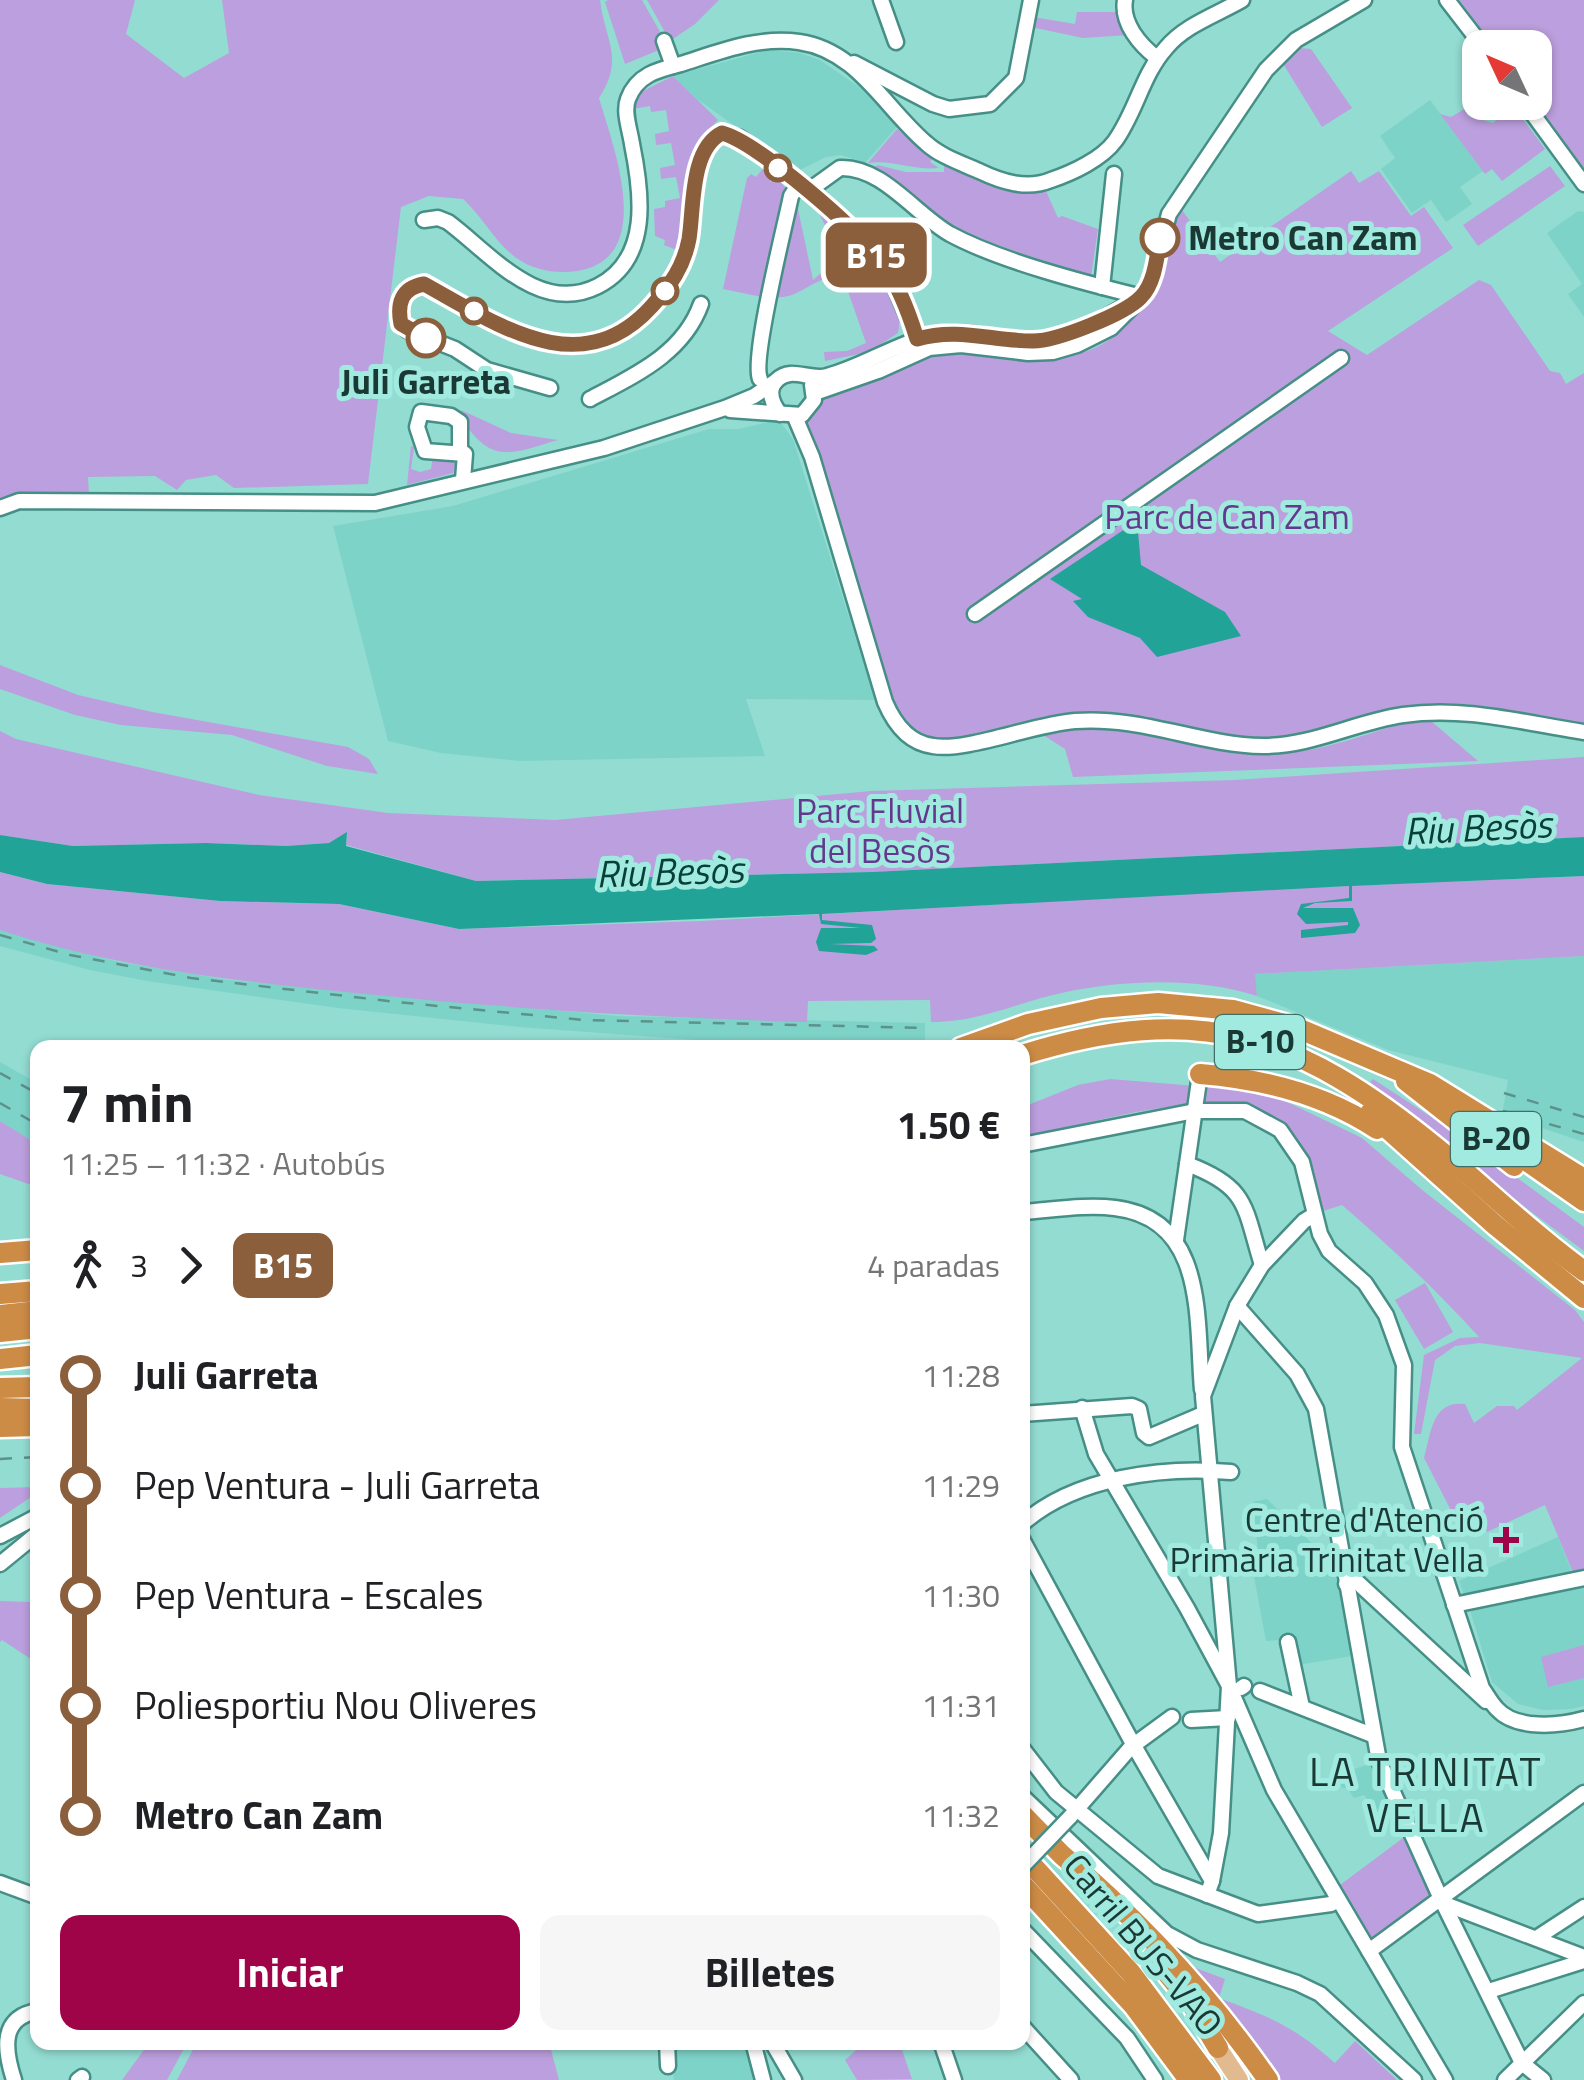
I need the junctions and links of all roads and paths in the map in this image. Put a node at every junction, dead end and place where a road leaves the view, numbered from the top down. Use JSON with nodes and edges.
{"nodes":[{"id":1,"x":880,"y":0,"type":"edge"},
{"id":2,"x":1031,"y":0,"type":"edge"},
{"id":3,"x":1125,"y":0,"type":"edge"},
{"id":4,"x":1242,"y":0,"type":"edge"},
{"id":5,"x":1364,"y":0,"type":"edge"},
{"id":6,"x":1447,"y":0,"type":"edge"},
{"id":7,"x":1470,"y":30,"type":"edge"},
{"id":8,"x":664,"y":41,"type":"dead end"},
{"id":9,"x":896,"y":42,"type":"dead end"},
{"id":10,"x":1157,"y":58,"type":"junction"},
{"id":11,"x":851,"y":62,"type":"junction"},
{"id":12,"x":673,"y":66,"type":"junction"},
{"id":13,"x":1537,"y":120,"type":"edge"},
{"id":14,"x":1114,"y":174,"type":"dead end"},
{"id":15,"x":1584,"y":184,"type":"edge"},
{"id":16,"x":803,"y":188,"type":"junction"},
{"id":17,"x":424,"y":220,"type":"dead end"},
{"id":18,"x":1102,"y":287,"type":"junction"},
{"id":19,"x":1142,"y":297,"type":"junction"},
{"id":20,"x":701,"y":304,"type":"dead end"},
{"id":21,"x":917,"y":339,"type":"junction"},
{"id":22,"x":1341,"y":358,"type":"dead end"},
{"id":23,"x":806,"y":378,"type":"junction"},
{"id":24,"x":768,"y":380,"type":"junction"},
{"id":25,"x":550,"y":388,"type":"dead end"},
{"id":26,"x":815,"y":393,"type":"junction"},
{"id":27,"x":590,"y":399,"type":"dead end"},
{"id":28,"x":725,"y":408,"type":"junction"},
{"id":29,"x":787,"y":415,"type":"junction"},
{"id":30,"x":466,"y":454,"type":"dead end"},
{"id":31,"x":463,"y":480,"type":"junction"},
{"id":32,"x":6,"y":506,"type":"edge"},
{"id":33,"x":975,"y":614,"type":"dead end"},
{"id":34,"x":1584,"y":732,"type":"edge"},
{"id":35,"x":983,"y":1040,"type":"edge"},
{"id":36,"x":1055,"y":1045,"type":"junction"},
{"id":37,"x":1030,"y":1053,"type":"edge"},
{"id":38,"x":1369,"y":1060,"type":"junction"},
{"id":39,"x":1200,"y":1074,"type":"joint"},
{"id":40,"x":1406,"y":1081,"type":"junction"},
{"id":41,"x":1195,"y":1111,"type":"junction"},
{"id":42,"x":1030,"y":1144,"type":"edge"},
{"id":43,"x":1187,"y":1164,"type":"junction"},
{"id":44,"x":1446,"y":1180,"type":"junction"},
{"id":45,"x":1584,"y":1180,"type":"edge"},
{"id":46,"x":1584,"y":1201,"type":"edge"},
{"id":47,"x":1030,"y":1212,"type":"edge"},
{"id":48,"x":1314,"y":1215,"type":"junction"},
{"id":49,"x":1516,"y":1216,"type":"junction"},
{"id":50,"x":1584,"y":1217,"type":"edge"},
{"id":51,"x":1176,"y":1240,"type":"junction"},
{"id":52,"x":30,"y":1251,"type":"edge"},
{"id":53,"x":0,"y":1253,"type":"edge"},
{"id":54,"x":1584,"y":1257,"type":"edge"},
{"id":55,"x":1262,"y":1266,"type":"junction"},
{"id":56,"x":1584,"y":1272,"type":"edge"},
{"id":57,"x":30,"y":1278,"type":"edge"},
{"id":58,"x":0,"y":1280,"type":"edge"},
{"id":59,"x":30,"y":1292,"type":"edge"},
{"id":60,"x":0,"y":1294,"type":"edge"},
{"id":61,"x":1584,"y":1298,"type":"edge"},
{"id":62,"x":1237,"y":1306,"type":"junction"},
{"id":63,"x":30,"y":1312,"type":"edge"},
{"id":64,"x":0,"y":1314,"type":"edge"},
{"id":65,"x":30,"y":1329,"type":"edge"},
{"id":66,"x":0,"y":1332,"type":"edge"},
{"id":67,"x":1198,"y":1336,"type":"junction"},
{"id":68,"x":1221,"y":1343,"type":"junction"},
{"id":69,"x":30,"y":1356,"type":"edge"},
{"id":70,"x":0,"y":1359,"type":"edge"},
{"id":71,"x":30,"y":1387,"type":"edge"},
{"id":72,"x":0,"y":1388,"type":"edge"},
{"id":73,"x":1203,"y":1396,"type":"junction"},
{"id":74,"x":0,"y":1408,"type":"edge"},
{"id":75,"x":1082,"y":1408,"type":"junction"},
{"id":76,"x":30,"y":1410,"type":"edge"},
{"id":77,"x":1030,"y":1413,"type":"edge"},
{"id":78,"x":1204,"y":1414,"type":"junction"},
{"id":79,"x":30,"y":1426,"type":"edge"},
{"id":80,"x":0,"y":1427,"type":"edge"},
{"id":81,"x":1208,"y":1470,"type":"junction"},
{"id":82,"x":1231,"y":1472,"type":"dead end"},
{"id":83,"x":1110,"y":1480,"type":"junction"},
{"id":84,"x":1030,"y":1518,"type":"edge"},
{"id":85,"x":30,"y":1520,"type":"edge"},
{"id":86,"x":0,"y":1536,"type":"edge"},
{"id":87,"x":30,"y":1540,"type":"edge"},
{"id":88,"x":1030,"y":1554,"type":"edge"},
{"id":89,"x":0,"y":1564,"type":"edge"},
{"id":90,"x":1584,"y":1578,"type":"edge"},
{"id":91,"x":1346,"y":1584,"type":"junction"},
{"id":92,"x":1454,"y":1605,"type":"junction"},
{"id":93,"x":1288,"y":1642,"type":"dead end"},
{"id":94,"x":1249,"y":1689,"type":"junction"},
{"id":95,"x":1302,"y":1707,"type":"junction"},
{"id":96,"x":1498,"y":1712,"type":"junction"},
{"id":97,"x":1193,"y":1718,"type":"dead end"},
{"id":98,"x":1228,"y":1718,"type":"junction"},
{"id":99,"x":1584,"y":1718,"type":"edge"},
{"id":100,"x":1172,"y":1719,"type":"dead end"},
{"id":101,"x":1372,"y":1735,"type":"junction"},
{"id":102,"x":1133,"y":1744,"type":"junction"},
{"id":103,"x":1030,"y":1759,"type":"edge"},
{"id":104,"x":1584,"y":1793,"type":"edge"},
{"id":105,"x":1030,"y":1804,"type":"edge"},
{"id":106,"x":1073,"y":1814,"type":"junction"},
{"id":107,"x":1030,"y":1822,"type":"edge"},
{"id":108,"x":1030,"y":1846,"type":"edge"},
{"id":109,"x":1062,"y":1855,"type":"junction"},
{"id":110,"x":1030,"y":1859,"type":"edge"},
{"id":111,"x":1030,"y":1863,"type":"edge"},
{"id":112,"x":3,"y":1883,"type":"edge"},
{"id":113,"x":1210,"y":1888,"type":"junction"},
{"id":114,"x":1030,"y":1893,"type":"edge"},
{"id":115,"x":30,"y":1894,"type":"edge"},
{"id":116,"x":1338,"y":1899,"type":"junction"},
{"id":117,"x":1443,"y":1901,"type":"junction"},
{"id":118,"x":1584,"y":1907,"type":"edge"},
{"id":119,"x":1030,"y":1937,"type":"edge"},
{"id":120,"x":1538,"y":1938,"type":"junction"},
{"id":121,"x":1369,"y":1951,"type":"junction"},
{"id":122,"x":1584,"y":1959,"type":"edge"},
{"id":123,"x":1492,"y":1990,"type":"dead end"},
{"id":124,"x":1584,"y":2003,"type":"edge"},
{"id":125,"x":30,"y":2013,"type":"edge"},
{"id":126,"x":1030,"y":2035,"type":"edge"},
{"id":127,"x":1218,"y":2048,"type":"junction"},
{"id":128,"x":667,"y":2050,"type":"edge"},
{"id":129,"x":755,"y":2050,"type":"edge"},
{"id":130,"x":777,"y":2050,"type":"edge"},
{"id":131,"x":944,"y":2050,"type":"edge"},
{"id":132,"x":1522,"y":2062,"type":"junction"},
{"id":133,"x":668,"y":2066,"type":"dead end"},
{"id":134,"x":14,"y":2080,"type":"edge"},
{"id":135,"x":763,"y":2080,"type":"edge"},
{"id":136,"x":794,"y":2080,"type":"edge"},
{"id":137,"x":954,"y":2080,"type":"edge"},
{"id":138,"x":1071,"y":2080,"type":"edge"},
{"id":139,"x":1155,"y":2080,"type":"edge"},
{"id":140,"x":1188,"y":2080,"type":"edge"},
{"id":141,"x":1211,"y":2080,"type":"edge"},
{"id":142,"x":1239,"y":2080,"type":"edge"},
{"id":143,"x":1268,"y":2080,"type":"edge"},
{"id":144,"x":1414,"y":2080,"type":"edge"},
{"id":145,"x":1445,"y":2080,"type":"edge"},
{"id":146,"x":1505,"y":2080,"type":"edge"},
{"id":147,"x":1543,"y":2080,"type":"edge"}],
"edges":[{"from":1,"to":9,"type":"street"},
{"from":2,"to":11,"type":"street"},
{"from":3,"to":10,"type":"street"},
{"from":4,"to":10,"type":"street"},
{"from":5,"to":19,"type":"street"},
{"from":6,"to":7,"type":"street"},
{"from":8,"to":12,"type":"street"},
{"from":10,"to":11,"type":"street"},
{"from":11,"to":12,"type":"street"},
{"from":12,"to":17,"type":"street"},
{"from":13,"to":15,"type":"street"},
{"from":14,"to":18,"type":"street"},
{"from":16,"to":18,"type":"street"},
{"from":16,"to":21,"type":"street"},
{"from":16,"to":24,"type":"street"},
{"from":16,"to":25,"type":"street"},
{"from":18,"to":19,"type":"street"},
{"from":19,"to":21,"type":"street"},
{"from":19,"to":26,"type":"street"},
{"from":20,"to":27,"type":"street"},
{"from":21,"to":23,"type":"street"},
{"from":22,"to":33,"type":"street"},
{"from":23,"to":24,"type":"street"},
{"from":23,"to":26,"type":"street"},
{"from":24,"to":28,"type":"street"},
{"from":24,"to":29,"type":"street"},
{"from":26,"to":29,"type":"street"},
{"from":28,"to":29,"type":"street"},
{"from":28,"to":31,"type":"street"},
{"from":29,"to":34,"type":"street"},
{"from":30,"to":31,"type":"street"},
{"from":31,"to":32,"type":"street"},
{"from":35,"to":38,"type":"highway"},
{"from":36,"to":37,"type":"highway","number":"B-10"},
{"from":36,"to":44,"type":"highway"},
{"from":36,"to":49,"type":"highway","number":"B-10"},
{"from":38,"to":40,"type":"highway"},
{"from":38,"to":45,"type":"highway"},
{"from":39,"to":41,"type":"street"},
{"from":39,"to":44,"type":"highway"},
{"from":40,"to":46,"type":"highway","number":"B-20"},
{"from":40,"to":50,"type":"highway"},
{"from":41,"to":42,"type":"street"},
{"from":41,"to":43,"type":"street"},
{"from":41,"to":48,"type":"street"},
{"from":43,"to":51,"type":"street"},
{"from":43,"to":55,"type":"street"},
{"from":44,"to":61,"type":"highway"},
{"from":47,"to":51,"type":"street"},
{"from":48,"to":55,"type":"street"},
{"from":48,"to":92,"type":"street"},
{"from":49,"to":54,"type":"highway","number":"B-10"},
{"from":49,"to":56,"type":"highway"},
{"from":51,"to":67,"type":"street"},
{"from":52,"to":53,"type":"highway"},
{"from":55,"to":62,"type":"street"},
{"from":57,"to":58,"type":"highway"},
{"from":59,"to":60,"type":"highway"},
{"from":62,"to":68,"type":"street"},
{"from":62,"to":91,"type":"street"},
{"from":63,"to":64,"type":"highway"},
{"from":65,"to":66,"type":"highway"},
{"from":67,"to":68,"type":"street"},
{"from":67,"to":73,"type":"street"},
{"from":68,"to":73,"type":"street"},
{"from":69,"to":70,"type":"highway"},
{"from":71,"to":72,"type":"highway"},
{"from":73,"to":78,"type":"street"},
{"from":74,"to":76,"type":"highway"},
{"from":75,"to":77,"type":"street"},
{"from":75,"to":78,"type":"street"},
{"from":75,"to":83,"type":"street"},
{"from":78,"to":81,"type":"street"},
{"from":79,"to":80,"type":"highway"},
{"from":81,"to":82,"type":"street"},
{"from":81,"to":83,"type":"street"},
{"from":81,"to":94,"type":"street"},
{"from":83,"to":84,"type":"street"},
{"from":83,"to":94,"type":"street"},
{"from":85,"to":86,"type":"street"},
{"from":87,"to":89,"type":"street"},
{"from":88,"to":102,"type":"street"},
{"from":90,"to":92,"type":"street"},
{"from":91,"to":96,"type":"street"},
{"from":91,"to":101,"type":"street"},
{"from":92,"to":96,"type":"street"},
{"from":93,"to":95,"type":"street"},
{"from":94,"to":95,"type":"street"},
{"from":94,"to":98,"type":"street"},
{"from":94,"to":116,"type":"street"},
{"from":95,"to":101,"type":"street"},
{"from":96,"to":99,"type":"street"},
{"from":97,"to":98,"type":"street"},
{"from":98,"to":113,"type":"street"},
{"from":100,"to":102,"type":"street"},
{"from":101,"to":117,"type":"street"},
{"from":102,"to":106,"type":"street"},
{"from":102,"to":113,"type":"street"},
{"from":103,"to":106,"type":"street"},
{"from":104,"to":117,"type":"street"},
{"from":105,"to":144,"type":"street"},
{"from":106,"to":110,"type":"street","bridge":true},
{"from":106,"to":113,"type":"street"},
{"from":107,"to":109,"type":"highway"},
{"from":108,"to":127,"type":"highway"},
{"from":109,"to":127,"type":"highway"},
{"from":109,"to":143,"type":"highway"},
{"from":111,"to":141,"type":"highway","name":"Carril BUS-VAO"},
{"from":112,"to":115,"type":"street"},
{"from":113,"to":116,"type":"street"},
{"from":114,"to":140,"type":"highway"},
{"from":116,"to":121,"type":"street"},
{"from":117,"to":120,"type":"street"},
{"from":117,"to":121,"type":"street"},
{"from":117,"to":132,"type":"street"},
{"from":118,"to":120,"type":"street"},
{"from":119,"to":139,"type":"street"},
{"from":120,"to":122,"type":"street"},
{"from":121,"to":145,"type":"street"},
{"from":122,"to":123,"type":"street"},
{"from":124,"to":132,"type":"street"},
{"from":125,"to":134,"type":"street"},
{"from":126,"to":138,"type":"street"},
{"from":127,"to":142,"type":"main road"},
{"from":128,"to":133,"type":"street"},
{"from":129,"to":135,"type":"street"},
{"from":130,"to":136,"type":"street"},
{"from":131,"to":137,"type":"street"},
{"from":132,"to":146,"type":"street"},
{"from":132,"to":147,"type":"street"}]}
